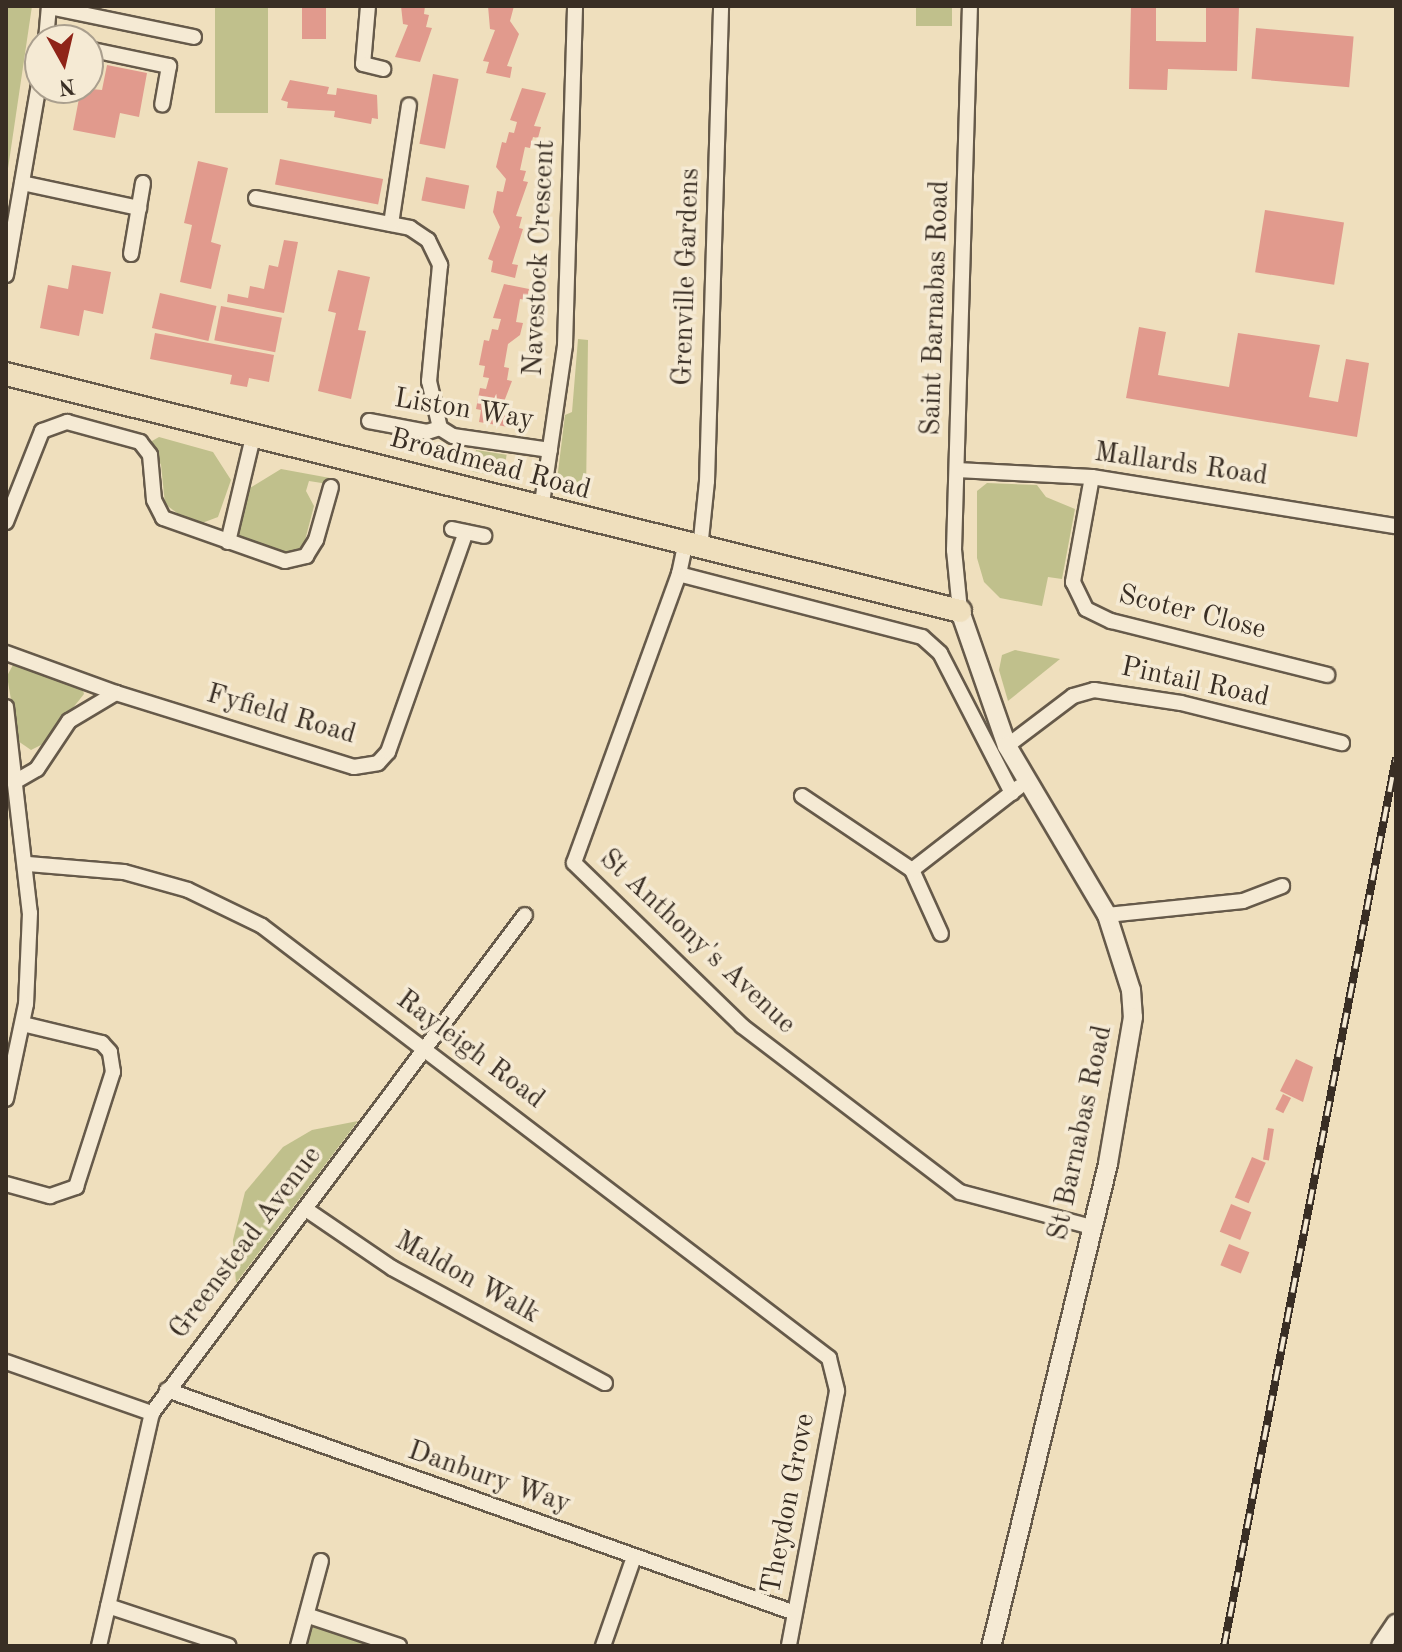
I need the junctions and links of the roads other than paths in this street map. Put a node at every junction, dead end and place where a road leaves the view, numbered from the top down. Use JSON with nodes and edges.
{"nodes":[{"id":1,"x":368,"y":6,"type":"edge"},
{"id":2,"x":575,"y":6,"type":"edge"},
{"id":3,"x":721,"y":6,"type":"edge"},
{"id":4,"x":970,"y":6,"type":"edge"},
{"id":5,"x":49,"y":7,"type":"edge"},
{"id":6,"x":194,"y":37,"type":"dead end"},
{"id":7,"x":104,"y":52,"type":"edge"},
{"id":8,"x":383,"y":69,"type":"dead end"},
{"id":9,"x":36,"y":104,"type":"edge"},
{"id":10,"x":162,"y":104,"type":"dead end"},
{"id":11,"x":409,"y":105,"type":"dead end"},
{"id":12,"x":22,"y":183,"type":"junction"},
{"id":13,"x":143,"y":183,"type":"dead end"},
{"id":14,"x":256,"y":198,"type":"dead end"},
{"id":15,"x":139,"y":208,"type":"junction"},
{"id":16,"x":391,"y":224,"type":"junction"},
{"id":17,"x":131,"y":254,"type":"dead end"},
{"id":18,"x":6,"y":275,"type":"edge"},
{"id":19,"x":6,"y":374,"type":"edge"},
{"id":20,"x":369,"y":421,"type":"dead end"},
{"id":21,"x":440,"y":428,"type":"junction"},
{"id":22,"x":253,"y":437,"type":"junction"},
{"id":23,"x":550,"y":450,"type":"junction"},
{"id":24,"x":957,"y":470,"type":"junction"},
{"id":25,"x":1092,"y":477,"type":"junction"},
{"id":26,"x":331,"y":487,"type":"dead end"},
{"id":27,"x":541,"y":510,"type":"junction"},
{"id":28,"x":6,"y":522,"type":"edge"},
{"id":29,"x":1396,"y":526,"type":"edge"},
{"id":30,"x":484,"y":536,"type":"dead end"},
{"id":31,"x":228,"y":542,"type":"junction"},
{"id":32,"x":692,"y":547,"type":"junction"},
{"id":33,"x":679,"y":574,"type":"junction"},
{"id":34,"x":960,"y":611,"type":"junction"},
{"id":35,"x":6,"y":653,"type":"edge"},
{"id":36,"x":1327,"y":675,"type":"dead end"},
{"id":37,"x":116,"y":693,"type":"junction"},
{"id":38,"x":6,"y":707,"type":"edge"},
{"id":39,"x":1342,"y":743,"type":"dead end"},
{"id":40,"x":1007,"y":746,"type":"junction"},
{"id":41,"x":18,"y":780,"type":"junction"},
{"id":42,"x":1019,"y":787,"type":"junction"},
{"id":43,"x":802,"y":796,"type":"dead end"},
{"id":44,"x":28,"y":864,"type":"junction"},
{"id":45,"x":912,"y":870,"type":"junction"},
{"id":46,"x":1282,"y":886,"type":"dead end"},
{"id":47,"x":525,"y":915,"type":"dead end"},
{"id":48,"x":1107,"y":915,"type":"junction"},
{"id":49,"x":941,"y":934,"type":"dead end"},
{"id":50,"x":23,"y":1024,"type":"junction"},
{"id":51,"x":425,"y":1048,"type":"junction"},
{"id":52,"x":6,"y":1099,"type":"edge"},
{"id":53,"x":6,"y":1184,"type":"edge"},
{"id":54,"x":307,"y":1210,"type":"junction"},
{"id":55,"x":1092,"y":1227,"type":"junction"},
{"id":56,"x":6,"y":1362,"type":"edge"},
{"id":57,"x":835,"y":1372,"type":"joint"},
{"id":58,"x":605,"y":1383,"type":"dead end"},
{"id":59,"x":167,"y":1390,"type":"junction"},
{"id":60,"x":152,"y":1413,"type":"junction"},
{"id":61,"x":634,"y":1557,"type":"junction"},
{"id":62,"x":321,"y":1561,"type":"dead end"},
{"id":63,"x":108,"y":1606,"type":"junction"},
{"id":64,"x":795,"y":1613,"type":"junction"},
{"id":65,"x":309,"y":1616,"type":"junction"},
{"id":66,"x":1396,"y":1624,"type":"edge"},
{"id":67,"x":99,"y":1646,"type":"edge"},
{"id":68,"x":229,"y":1646,"type":"edge"},
{"id":69,"x":298,"y":1646,"type":"edge"},
{"id":70,"x":399,"y":1646,"type":"edge"},
{"id":71,"x":603,"y":1646,"type":"edge"},
{"id":72,"x":789,"y":1646,"type":"edge"},
{"id":73,"x":991,"y":1646,"type":"edge"},
{"id":74,"x":1381,"y":1646,"type":"edge"}],
"edges":[{"from":1,"to":8,"type":"street"},
{"from":2,"to":23,"type":"street","name":"Navestock Crescent"},
{"from":3,"to":32,"type":"street","name":"Grenville Gardens"},
{"from":4,"to":24,"type":"street","name":"Saint Barnabas Road"},
{"from":5,"to":6,"type":"street"},
{"from":7,"to":10,"type":"street"},
{"from":9,"to":12,"type":"street"},
{"from":11,"to":16,"type":"street"},
{"from":12,"to":15,"type":"street"},
{"from":12,"to":18,"type":"street"},
{"from":13,"to":15,"type":"street"},
{"from":14,"to":16,"type":"street"},
{"from":15,"to":17,"type":"street"},
{"from":16,"to":21,"type":"street"},
{"from":19,"to":22,"type":"main road","name":"Broadmead Road"},
{"from":20,"to":21,"type":"street","name":"Liston Way"},
{"from":21,"to":23,"type":"street","name":"Liston Way"},
{"from":22,"to":27,"type":"main road","name":"Broadmead Road"},
{"from":22,"to":31,"type":"street"},
{"from":23,"to":27,"type":"street","name":"Navestock Crescent"},
{"from":24,"to":25,"type":"street","name":"Mallards Road"},
{"from":24,"to":34,"type":"street","name":"Saint Barnabas Road"},
{"from":25,"to":29,"type":"street","name":"Mallards Road"},
{"from":25,"to":36,"type":"street","name":"Scoter Close"},
{"from":26,"to":31,"type":"street"},
{"from":27,"to":32,"type":"main road","name":"Broadmead Road"},
{"from":28,"to":31,"type":"street"},
{"from":30,"to":37,"type":"street","name":"Fyfield Road"},
{"from":32,"to":33,"type":"street","name":"St Anthony's Avenue"},
{"from":32,"to":34,"type":"main road","name":"Broadmead Road"},
{"from":33,"to":42,"type":"street"},
{"from":33,"to":55,"type":"street","name":"St Anthony's Avenue"},
{"from":34,"to":40,"type":"street","name":"St Barnabas Road"},
{"from":35,"to":37,"type":"street","name":"Fyfield Road"},
{"from":37,"to":41,"type":"street"},
{"from":38,"to":41,"type":"street"},
{"from":39,"to":40,"type":"street","name":"Pintail Road"},
{"from":40,"to":42,"type":"street","name":"St Barnabas Road"},
{"from":41,"to":44,"type":"street"},
{"from":42,"to":45,"type":"street"},
{"from":42,"to":48,"type":"street","name":"St Barnabas Road"},
{"from":43,"to":45,"type":"street"},
{"from":44,"to":50,"type":"street"},
{"from":44,"to":51,"type":"street","name":"Rayleigh Road"},
{"from":45,"to":49,"type":"street"},
{"from":46,"to":48,"type":"street"},
{"from":47,"to":51,"type":"street","name":"Greenstead Avenue"},
{"from":48,"to":55,"type":"street","name":"St Barnabas Road"},
{"from":50,"to":52,"type":"street"},
{"from":50,"to":53,"type":"street"},
{"from":51,"to":54,"type":"street","name":"Greenstead Avenue"},
{"from":51,"to":57,"type":"street","name":"Rayleigh Road"},
{"from":54,"to":58,"type":"street","name":"Maldon Walk"},
{"from":54,"to":59,"type":"street","name":"Greenstead Avenue"},
{"from":55,"to":73,"type":"street","name":"St Barnabas Road"},
{"from":56,"to":60,"type":"street"},
{"from":57,"to":64,"type":"street","name":"Theydon Grove"},
{"from":59,"to":60,"type":"street","name":"Greenstead Avenue"},
{"from":59,"to":61,"type":"street","name":"Danbury Way"},
{"from":60,"to":63,"type":"street","name":"Greenstead Avenue"},
{"from":61,"to":64,"type":"street","name":"Danbury Way"},
{"from":61,"to":71,"type":"street"},
{"from":62,"to":65,"type":"street"},
{"from":63,"to":67,"type":"street","name":"Greenstead Avenue"},
{"from":63,"to":68,"type":"street"},
{"from":64,"to":72,"type":"street","name":"Theydon Grove"},
{"from":65,"to":69,"type":"street"},
{"from":65,"to":70,"type":"street"},
{"from":66,"to":74,"type":"street"}]}
